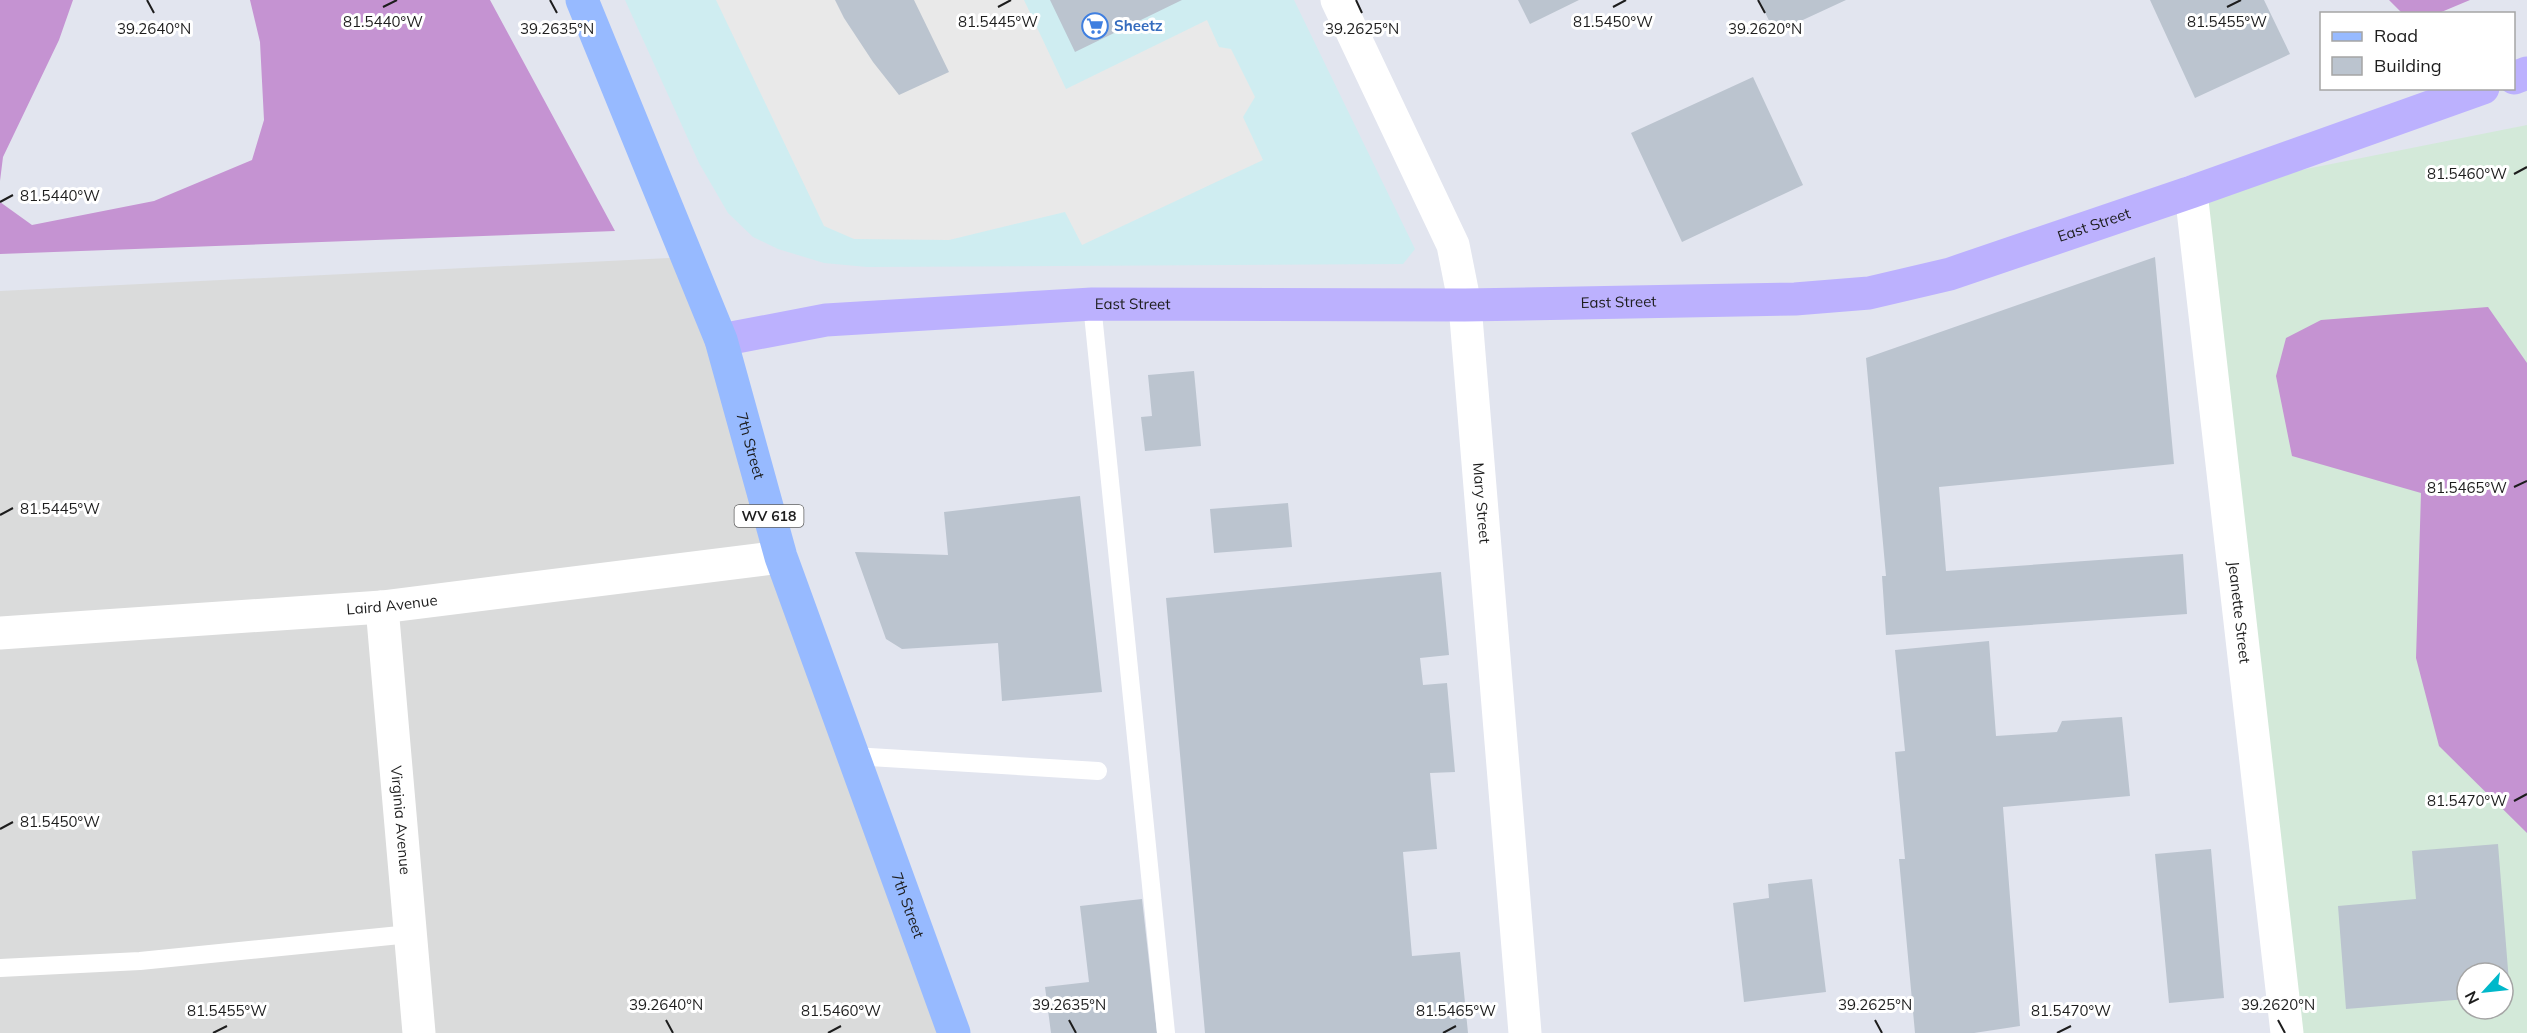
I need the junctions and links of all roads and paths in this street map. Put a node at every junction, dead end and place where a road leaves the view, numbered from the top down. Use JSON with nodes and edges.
{"nodes":[{"id":1,"x":582,"y":0,"type":"edge"},
{"id":2,"x":1337,"y":0,"type":"edge"},
{"id":3,"x":2477,"y":90,"type":"edge"},
{"id":4,"x":2191,"y":192,"type":"junction"},
{"id":5,"x":1092,"y":304,"type":"junction"},
{"id":6,"x":1465,"y":305,"type":"junction"},
{"id":7,"x":721,"y":340,"type":"junction"},
{"id":8,"x":781,"y":557,"type":"junction"},
{"id":9,"x":382,"y":607,"type":"junction"},
{"id":10,"x":0,"y":633,"type":"edge"},
{"id":11,"x":853,"y":756,"type":"junction"},
{"id":12,"x":1098,"y":771,"type":"dead end"},
{"id":13,"x":410,"y":934,"type":"junction"},
{"id":14,"x":0,"y":968,"type":"edge"},
{"id":15,"x":419,"y":1033,"type":"edge"},
{"id":16,"x":954,"y":1033,"type":"edge"},
{"id":17,"x":1166,"y":1033,"type":"edge"},
{"id":18,"x":1525,"y":1033,"type":"edge"},
{"id":19,"x":2287,"y":1033,"type":"edge"}],
"edges":[{"from":1,"to":7,"type":"main road","name":"7th Street","number":"WV 618"},
{"from":2,"to":6,"type":"street","name":"Mary Street"},
{"from":3,"to":4,"type":"main road","name":"East Street"},
{"from":4,"to":6,"type":"main road","name":"East Street"},
{"from":4,"to":19,"type":"street","name":"Jeanette Street"},
{"from":5,"to":6,"type":"main road","name":"East Street"},
{"from":5,"to":7,"type":"main road","name":"East Street"},
{"from":5,"to":17,"type":"lane"},
{"from":6,"to":18,"type":"street","name":"Mary Street"},
{"from":7,"to":8,"type":"main road","name":"7th Street","number":"WV 618"},
{"from":8,"to":9,"type":"street","name":"Laird Avenue"},
{"from":8,"to":11,"type":"main road","name":"7th Street","number":"WV 618"},
{"from":9,"to":10,"type":"street","name":"Laird Avenue"},
{"from":9,"to":13,"type":"street","name":"Virginia Avenue"},
{"from":11,"to":12,"type":"lane"},
{"from":11,"to":16,"type":"main road","name":"7th Street","number":"WV 618"},
{"from":13,"to":14,"type":"lane"},
{"from":13,"to":15,"type":"street","name":"Virginia Avenue"}]}
